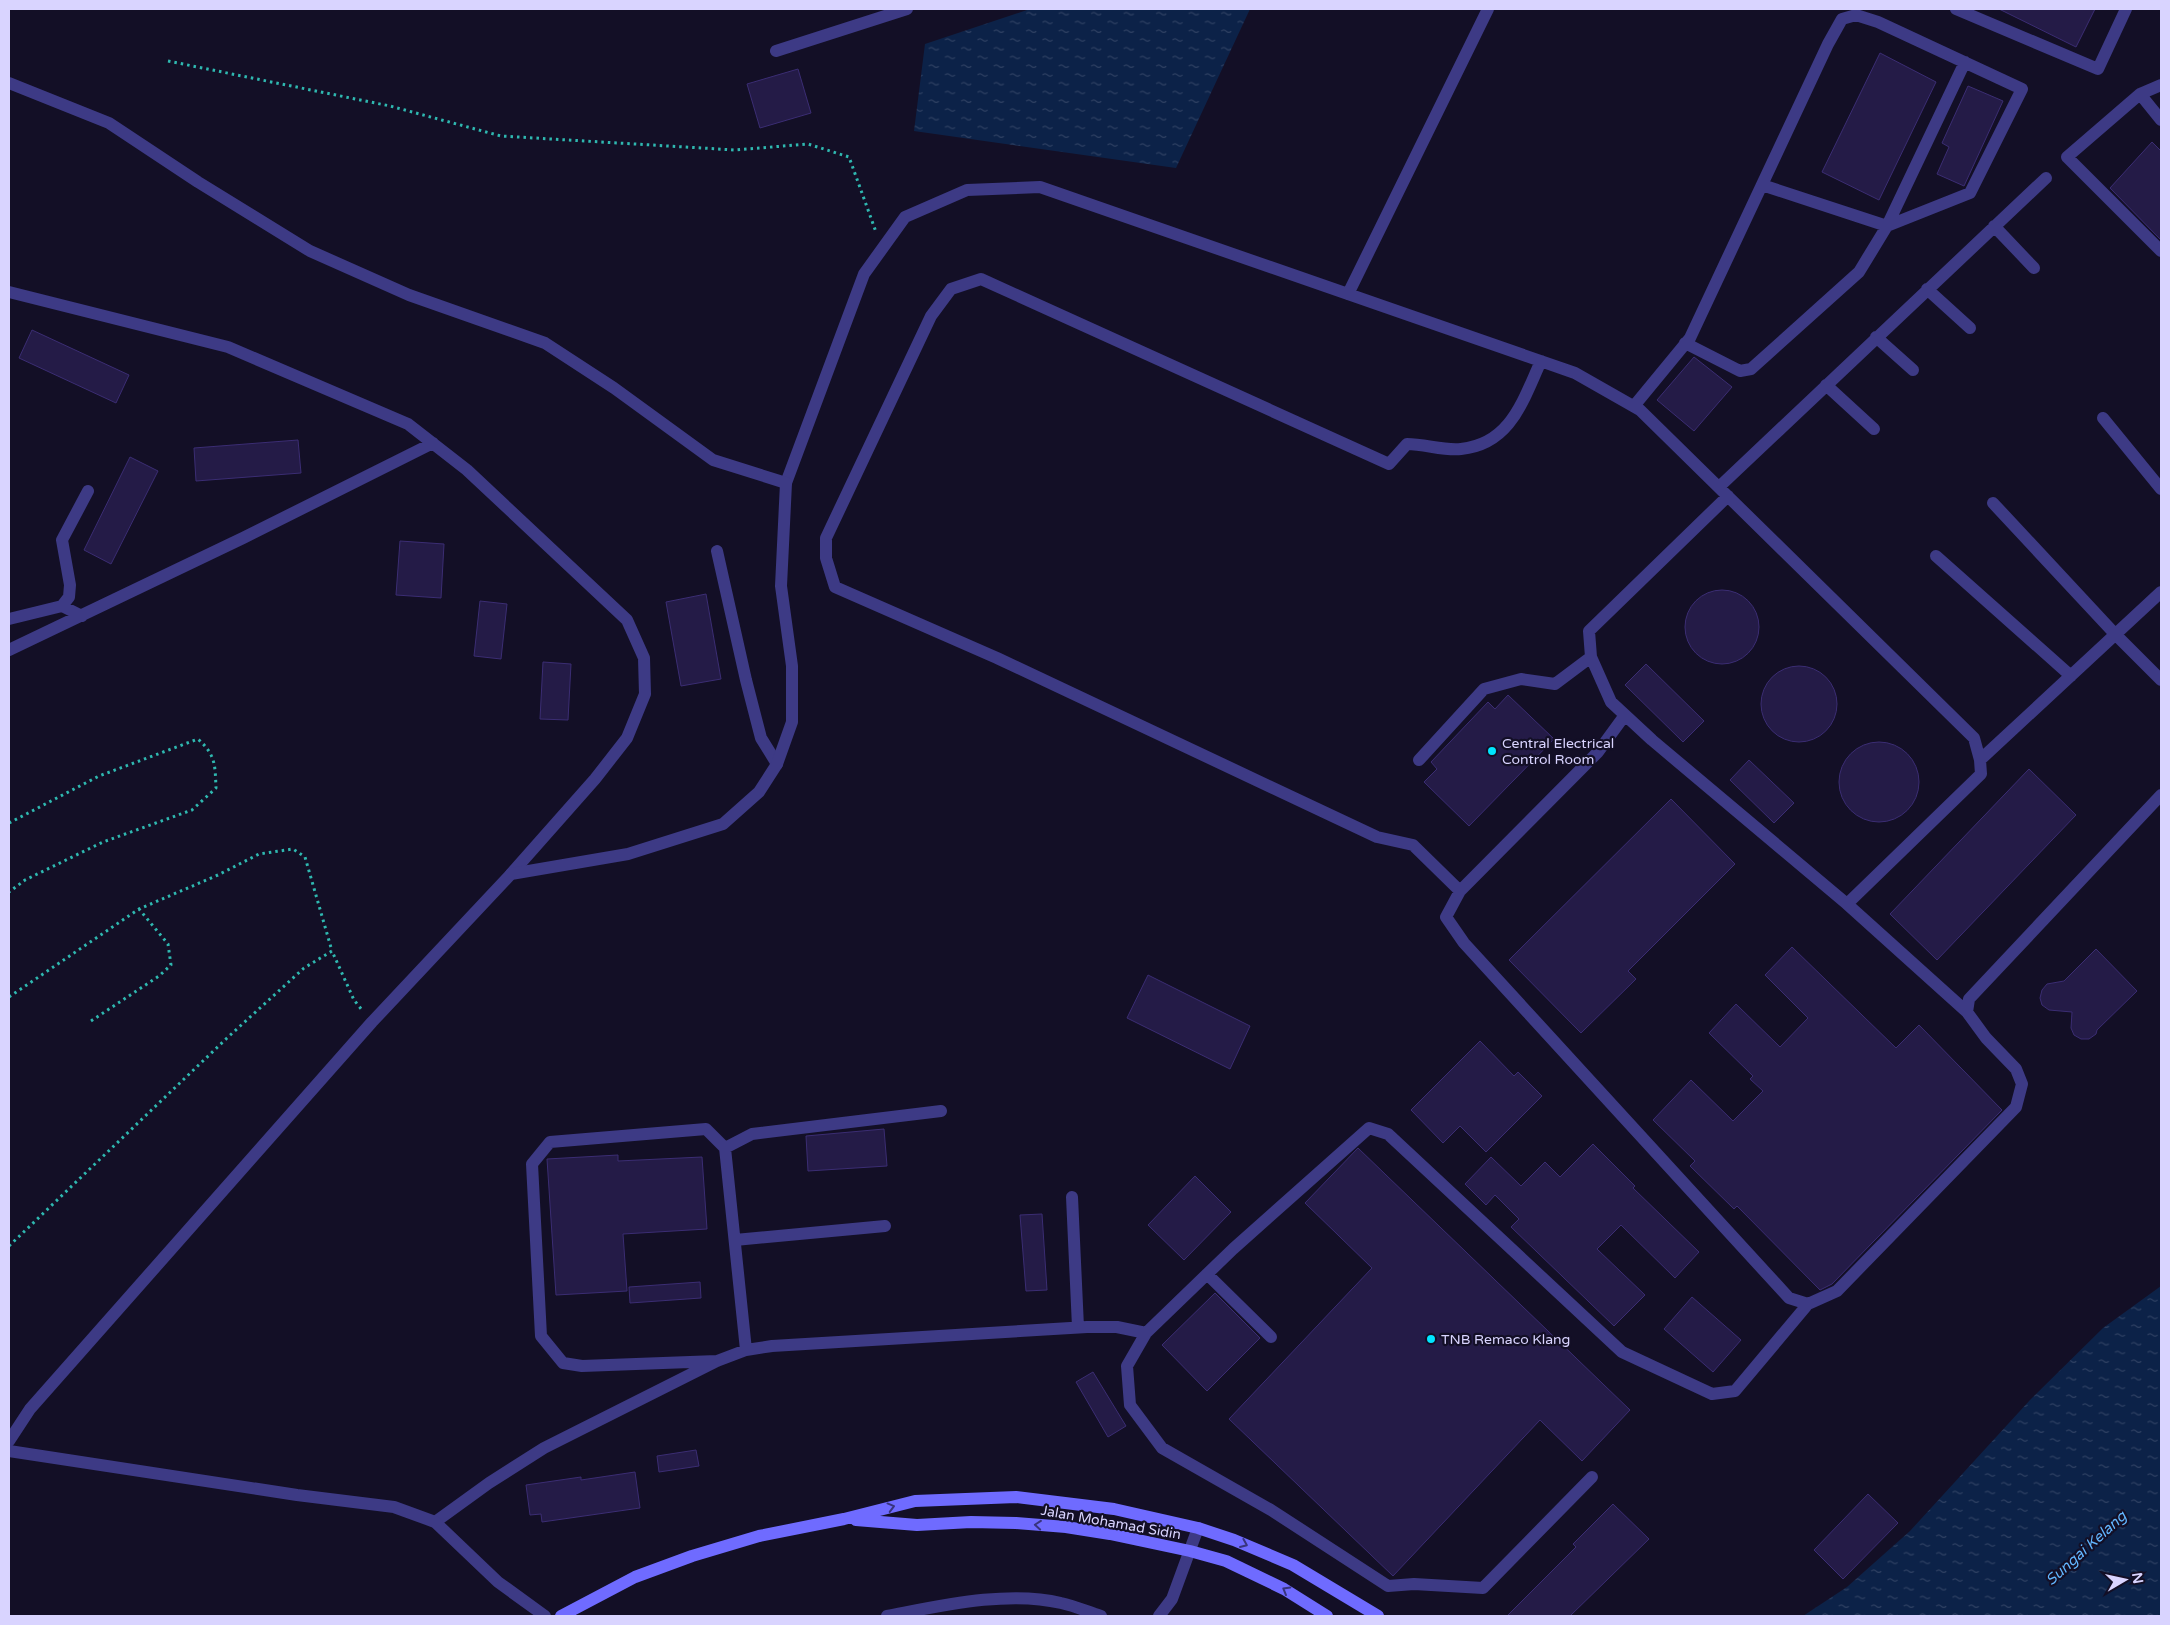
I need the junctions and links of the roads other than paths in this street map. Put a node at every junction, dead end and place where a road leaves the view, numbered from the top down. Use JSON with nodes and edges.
{"nodes":[{"id":1,"x":907,"y":9,"type":"edge"},
{"id":2,"x":1488,"y":9,"type":"edge"},
{"id":3,"x":1956,"y":9,"type":"edge"},
{"id":4,"x":2126,"y":9,"type":"edge"},
{"id":5,"x":1859,"y":12,"type":"edge"},
{"id":6,"x":776,"y":51,"type":"dead end"},
{"id":7,"x":1965,"y":62,"type":"junction"},
{"id":8,"x":9,"y":83,"type":"edge"},
{"id":9,"x":2161,"y":85,"type":"edge"},
{"id":10,"x":2140,"y":94,"type":"junction"},
{"id":11,"x":2161,"y":120,"type":"edge"},
{"id":12,"x":2046,"y":178,"type":"dead end"},
{"id":13,"x":1762,"y":185,"type":"junction"},
{"id":14,"x":1887,"y":226,"type":"junction"},
{"id":15,"x":1994,"y":226,"type":"junction"},
{"id":16,"x":2161,"y":251,"type":"edge"},
{"id":17,"x":2034,"y":268,"type":"dead end"},
{"id":18,"x":1927,"y":289,"type":"junction"},
{"id":19,"x":9,"y":292,"type":"edge"},
{"id":20,"x":1348,"y":294,"type":"junction"},
{"id":21,"x":1970,"y":328,"type":"dead end"},
{"id":22,"x":1876,"y":337,"type":"junction"},
{"id":23,"x":1685,"y":343,"type":"junction"},
{"id":24,"x":1541,"y":361,"type":"junction"},
{"id":25,"x":1913,"y":370,"type":"dead end"},
{"id":26,"x":1826,"y":385,"type":"junction"},
{"id":27,"x":1634,"y":406,"type":"junction"},
{"id":28,"x":2103,"y":418,"type":"dead end"},
{"id":29,"x":1874,"y":429,"type":"dead end"},
{"id":30,"x":434,"y":443,"type":"junction"},
{"id":31,"x":786,"y":483,"type":"junction"},
{"id":32,"x":1719,"y":487,"type":"junction"},
{"id":33,"x":2161,"y":489,"type":"edge"},
{"id":34,"x":88,"y":491,"type":"dead end"},
{"id":35,"x":1728,"y":496,"type":"junction"},
{"id":36,"x":1992,"y":503,"type":"dead end"},
{"id":37,"x":717,"y":551,"type":"dead end"},
{"id":38,"x":1936,"y":556,"type":"dead end"},
{"id":39,"x":2161,"y":592,"type":"edge"},
{"id":40,"x":62,"y":606,"type":"junction"},
{"id":41,"x":82,"y":616,"type":"junction"},
{"id":42,"x":9,"y":619,"type":"edge"},
{"id":43,"x":2116,"y":634,"type":"junction"},
{"id":44,"x":9,"y":650,"type":"edge"},
{"id":45,"x":1591,"y":658,"type":"junction"},
{"id":46,"x":2071,"y":676,"type":"junction"},
{"id":47,"x":2161,"y":680,"type":"edge"},
{"id":48,"x":1625,"y":715,"type":"junction"},
{"id":49,"x":1419,"y":760,"type":"dead end"},
{"id":50,"x":1980,"y":760,"type":"junction"},
{"id":51,"x":777,"y":764,"type":"junction"},
{"id":52,"x":2161,"y":795,"type":"edge"},
{"id":53,"x":511,"y":874,"type":"junction"},
{"id":54,"x":1460,"y":891,"type":"junction"},
{"id":55,"x":1848,"y":904,"type":"junction"},
{"id":56,"x":1967,"y":1012,"type":"junction"},
{"id":57,"x":941,"y":1111,"type":"dead end"},
{"id":58,"x":725,"y":1148,"type":"junction"},
{"id":59,"x":1072,"y":1197,"type":"dead end"},
{"id":60,"x":885,"y":1226,"type":"dead end"},
{"id":61,"x":735,"y":1240,"type":"junction"},
{"id":62,"x":1207,"y":1274,"type":"junction"},
{"id":63,"x":1808,"y":1304,"type":"junction"},
{"id":64,"x":1078,"y":1327,"type":"junction"},
{"id":65,"x":1146,"y":1333,"type":"junction"},
{"id":66,"x":1271,"y":1337,"type":"dead end"},
{"id":67,"x":746,"y":1350,"type":"junction"},
{"id":68,"x":717,"y":1361,"type":"junction"},
{"id":69,"x":9,"y":1441,"type":"edge"},
{"id":70,"x":9,"y":1451,"type":"edge"},
{"id":71,"x":1592,"y":1477,"type":"dead end"},
{"id":72,"x":844,"y":1519,"type":"junction"},
{"id":73,"x":436,"y":1522,"type":"junction"},
{"id":74,"x":1198,"y":1528,"type":"junction"},
{"id":75,"x":1190,"y":1551,"type":"junction"},
{"id":76,"x":544,"y":1616,"type":"edge"},
{"id":77,"x":561,"y":1616,"type":"edge"},
{"id":78,"x":887,"y":1616,"type":"edge"},
{"id":79,"x":1101,"y":1616,"type":"edge"},
{"id":80,"x":1159,"y":1616,"type":"edge"},
{"id":81,"x":1327,"y":1616,"type":"edge"},
{"id":82,"x":1378,"y":1616,"type":"edge"}],
"edges":[{"from":1,"to":6,"type":"street"},
{"from":2,"to":20,"type":"street"},
{"from":3,"to":4,"type":"street"},
{"from":5,"to":7,"type":"street"},
{"from":5,"to":13,"type":"street"},
{"from":7,"to":14,"type":"street"},
{"from":7,"to":14,"type":"street"},
{"from":8,"to":31,"type":"street"},
{"from":9,"to":10,"type":"street"},
{"from":10,"to":11,"type":"street"},
{"from":10,"to":16,"type":"street"},
{"from":12,"to":15,"type":"street"},
{"from":13,"to":14,"type":"street"},
{"from":13,"to":23,"type":"street"},
{"from":14,"to":23,"type":"street"},
{"from":15,"to":17,"type":"street"},
{"from":15,"to":18,"type":"street"},
{"from":18,"to":21,"type":"street"},
{"from":18,"to":22,"type":"street"},
{"from":19,"to":30,"type":"street"},
{"from":20,"to":24,"type":"street"},
{"from":20,"to":31,"type":"street"},
{"from":22,"to":25,"type":"street"},
{"from":22,"to":26,"type":"street"},
{"from":23,"to":27,"type":"street"},
{"from":24,"to":27,"type":"street"},
{"from":24,"to":54,"type":"street"},
{"from":26,"to":29,"type":"street"},
{"from":26,"to":32,"type":"street"},
{"from":27,"to":32,"type":"street"},
{"from":28,"to":33,"type":"street"},
{"from":30,"to":41,"type":"street"},
{"from":30,"to":53,"type":"street"},
{"from":31,"to":51,"type":"street"},
{"from":32,"to":35,"type":"street"},
{"from":34,"to":40,"type":"street"},
{"from":35,"to":45,"type":"street"},
{"from":35,"to":50,"type":"street"},
{"from":36,"to":43,"type":"street"},
{"from":37,"to":51,"type":"street"},
{"from":38,"to":46,"type":"street"},
{"from":39,"to":43,"type":"street"},
{"from":40,"to":41,"type":"street"},
{"from":40,"to":42,"type":"street"},
{"from":41,"to":44,"type":"street"},
{"from":43,"to":46,"type":"street"},
{"from":43,"to":47,"type":"street"},
{"from":45,"to":48,"type":"street"},
{"from":45,"to":49,"type":"street"},
{"from":46,"to":50,"type":"street"},
{"from":48,"to":54,"type":"street"},
{"from":48,"to":55,"type":"street"},
{"from":50,"to":55,"type":"street"},
{"from":51,"to":53,"type":"street"},
{"from":52,"to":56,"type":"street"},
{"from":53,"to":69,"type":"street"},
{"from":54,"to":63,"type":"street"},
{"from":55,"to":56,"type":"street"},
{"from":56,"to":63,"type":"street"},
{"from":57,"to":58,"type":"street"},
{"from":58,"to":61,"type":"street"},
{"from":58,"to":68,"type":"street"},
{"from":59,"to":64,"type":"street"},
{"from":60,"to":61,"type":"street"},
{"from":61,"to":67,"type":"street"},
{"from":62,"to":63,"type":"street"},
{"from":62,"to":65,"type":"street"},
{"from":62,"to":66,"type":"street"},
{"from":64,"to":65,"type":"street"},
{"from":64,"to":67,"type":"street"},
{"from":65,"to":71,"type":"street"},
{"from":67,"to":68,"type":"street"},
{"from":68,"to":73,"type":"street"},
{"from":70,"to":73,"type":"street"},
{"from":72,"to":74,"type":"main road","name":"Jalan Mohamad Sidin","one_way":true},
{"from":75,"to":72,"type":"main road","name":"Jalan Mohamad Sidin","one_way":true},
{"from":72,"to":77,"type":"main road","name":"Jalan Mohamad Sidin"},
{"from":73,"to":76,"type":"street"},
{"from":74,"to":75,"type":"street"},
{"from":74,"to":82,"type":"main road","name":"Jalan Mohamad Sidin","one_way":true},
{"from":75,"to":80,"type":"street"},
{"from":81,"to":75,"type":"main road","name":"Jalan Mohamad Sidin","one_way":true},
{"from":78,"to":79,"type":"street"}]}
